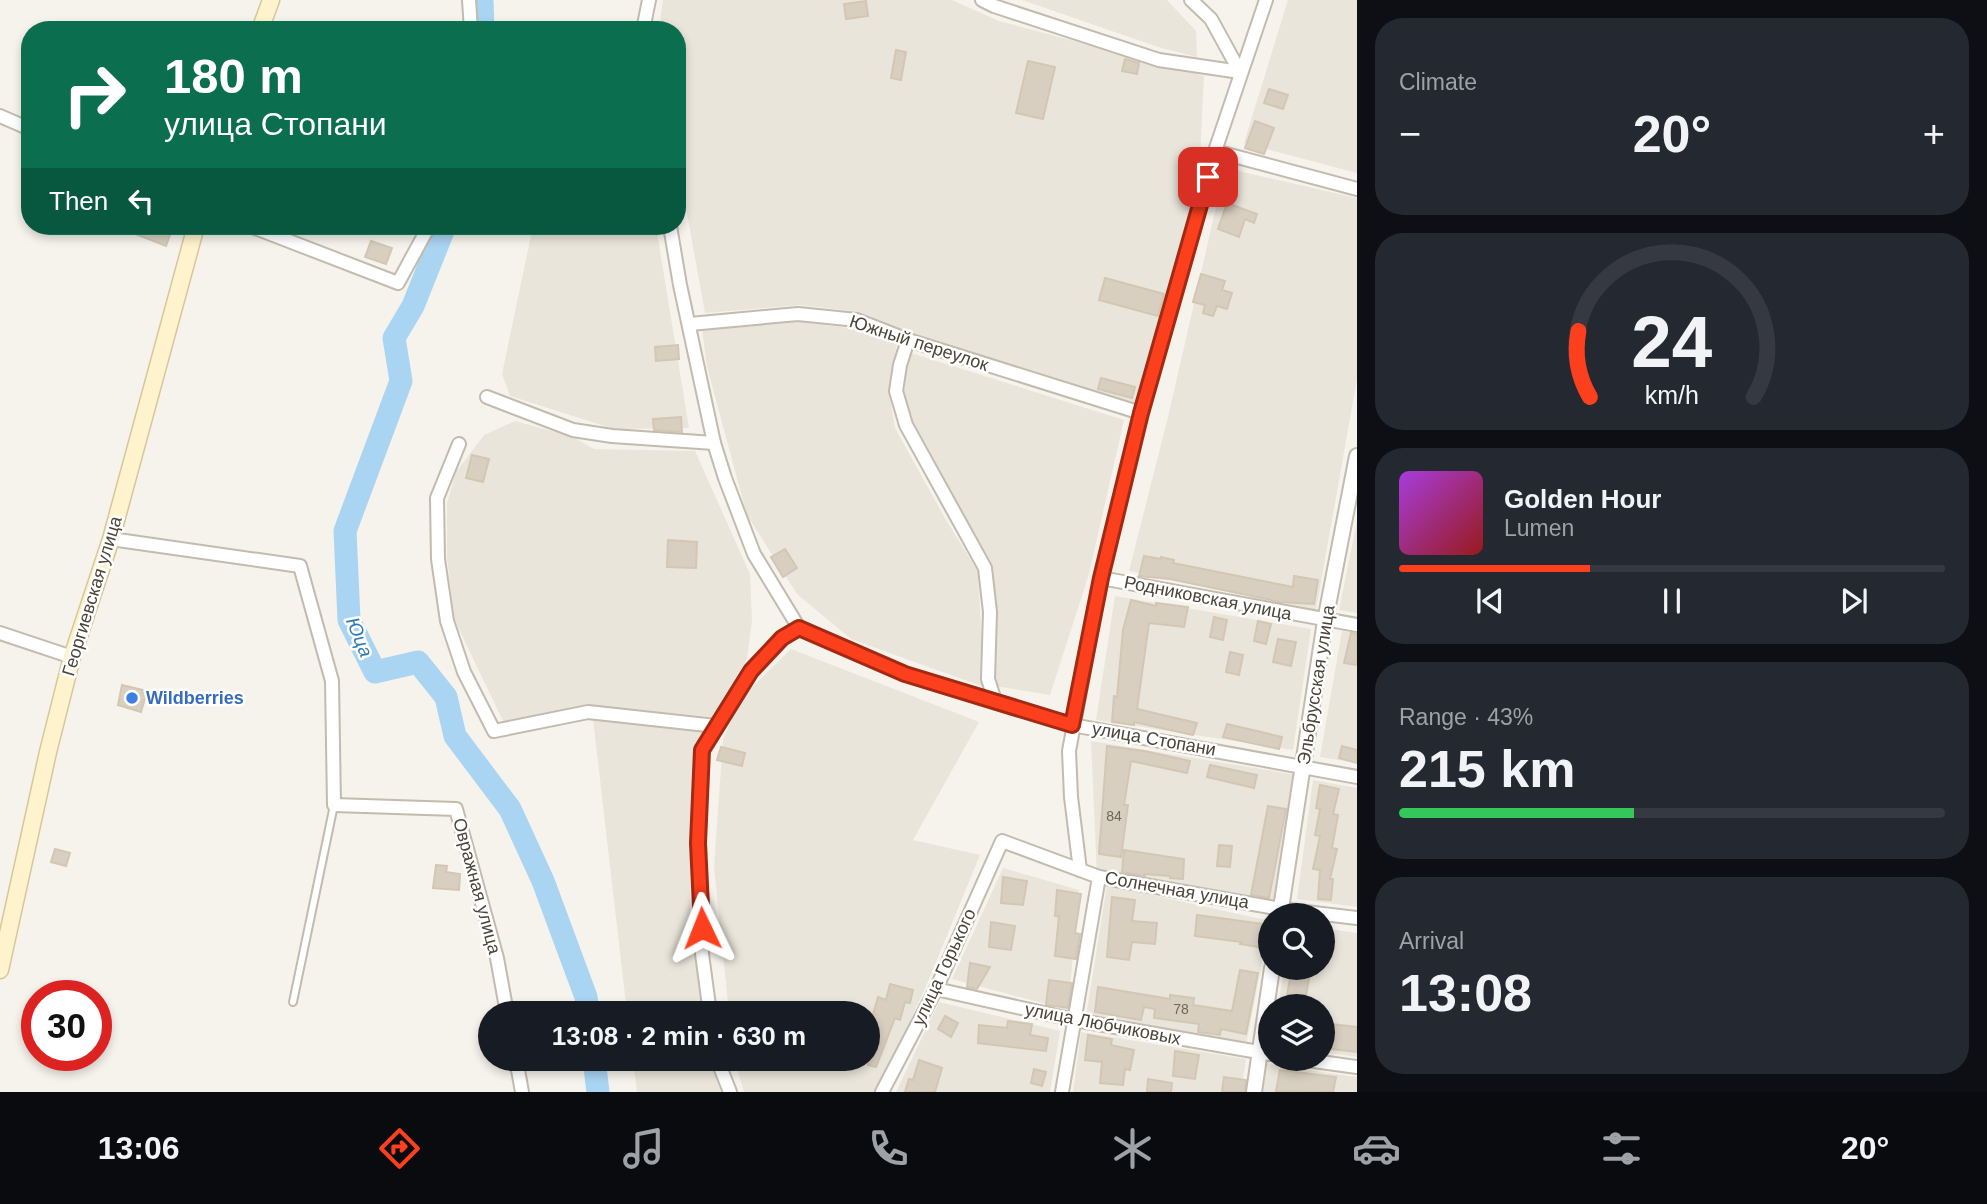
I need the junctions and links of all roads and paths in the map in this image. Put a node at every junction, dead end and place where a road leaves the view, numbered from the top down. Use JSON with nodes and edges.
{"nodes":[{"id":1,"x":271,"y":0,"type":"edge"},
{"id":2,"x":469,"y":0,"type":"edge"},
{"id":3,"x":649,"y":0,"type":"edge"},
{"id":4,"x":982,"y":0,"type":"edge"},
{"id":5,"x":1191,"y":0,"type":"edge"},
{"id":6,"x":1266,"y":0,"type":"edge"},
{"id":7,"x":263,"y":21,"type":"edge"},
{"id":8,"x":470,"y":21,"type":"edge"},
{"id":9,"x":645,"y":21,"type":"edge"},
{"id":10,"x":1240,"y":72,"type":"junction"},
{"id":11,"x":0,"y":116,"type":"edge"},
{"id":12,"x":21,"y":125,"type":"edge"},
{"id":13,"x":1215,"y":151,"type":"junction"},
{"id":14,"x":1357,"y":189,"type":"edge"},
{"id":15,"x":194,"y":235,"type":"edge"},
{"id":16,"x":273,"y":235,"type":"edge"},
{"id":17,"x":424,"y":235,"type":"edge"},
{"id":18,"x":672,"y":235,"type":"edge"},
{"id":19,"x":690,"y":324,"type":"junction"},
{"id":20,"x":908,"y":340,"type":"junction"},
{"id":21,"x":487,"y":397,"type":"dead end"},
{"id":22,"x":1141,"y":413,"type":"junction"},
{"id":23,"x":715,"y":443,"type":"junction"},
{"id":24,"x":459,"y":444,"type":"dead end"},
{"id":25,"x":1357,"y":456,"type":"edge"},
{"id":26,"x":111,"y":539,"type":"junction"},
{"id":27,"x":1101,"y":578,"type":"junction"},
{"id":28,"x":1325,"y":621,"type":"junction"},
{"id":29,"x":1357,"y":625,"type":"edge"},
{"id":30,"x":799,"y":628,"type":"junction"},
{"id":31,"x":0,"y":633,"type":"edge"},
{"id":32,"x":72,"y":657,"type":"junction"},
{"id":33,"x":995,"y":701,"type":"junction"},
{"id":34,"x":1072,"y":725,"type":"junction"},
{"id":35,"x":716,"y":726,"type":"junction"},
{"id":36,"x":1303,"y":765,"type":"junction"},
{"id":37,"x":1357,"y":777,"type":"edge"},
{"id":38,"x":334,"y":805,"type":"junction"},
{"id":39,"x":1002,"y":841,"type":"joint"},
{"id":40,"x":1080,"y":870,"type":"junction"},
{"id":41,"x":1099,"y":877,"type":"junction"},
{"id":42,"x":1281,"y":903,"type":"edge"},
{"id":43,"x":1258,"y":908,"type":"edge"},
{"id":44,"x":1335,"y":916,"type":"edge"},
{"id":45,"x":1357,"y":918,"type":"edge"},
{"id":46,"x":0,"y":970,"type":"edge"},
{"id":47,"x":936,"y":989,"type":"junction"},
{"id":48,"x":505,"y":1001,"type":"edge"},
{"id":49,"x":708,"y":1001,"type":"edge"},
{"id":50,"x":293,"y":1002,"type":"dead end"},
{"id":51,"x":1075,"y":1020,"type":"junction"},
{"id":52,"x":1258,"y":1053,"type":"edge"},
{"id":53,"x":1335,"y":1064,"type":"edge"},
{"id":54,"x":1357,"y":1067,"type":"edge"},
{"id":55,"x":518,"y":1071,"type":"edge"},
{"id":56,"x":722,"y":1071,"type":"edge"},
{"id":57,"x":1260,"y":1071,"type":"edge"},
{"id":58,"x":522,"y":1092,"type":"edge"},
{"id":59,"x":730,"y":1092,"type":"edge"},
{"id":60,"x":882,"y":1092,"type":"edge"},
{"id":61,"x":1062,"y":1092,"type":"edge"},
{"id":62,"x":1254,"y":1092,"type":"edge"}],
"edges":[{"from":1,"to":7,"type":"main road"},
{"from":2,"to":8,"type":"street"},
{"from":3,"to":9,"type":"street"},
{"from":4,"to":10,"type":"street"},
{"from":5,"to":10,"type":"street"},
{"from":6,"to":10,"type":"street"},
{"from":10,"to":13,"type":"street"},
{"from":11,"to":12,"type":"street"},
{"from":13,"to":14,"type":"street"},
{"from":13,"to":22,"type":"street"},
{"from":15,"to":26,"type":"main road","name":"Георгиевская улица"},
{"from":16,"to":17,"type":"street"},
{"from":18,"to":19,"type":"street"},
{"from":19,"to":20,"type":"street","name":"Южный переулок"},
{"from":19,"to":23,"type":"street"},
{"from":20,"to":22,"type":"street","name":"Южный переулок"},
{"from":20,"to":33,"type":"street"},
{"from":21,"to":23,"type":"street"},
{"from":22,"to":27,"type":"street"},
{"from":23,"to":30,"type":"street"},
{"from":24,"to":35,"type":"street"},
{"from":25,"to":28,"type":"street","name":"Эльбрусская улица"},
{"from":26,"to":32,"type":"main road","name":"Георгиевская улица"},
{"from":26,"to":38,"type":"street"},
{"from":27,"to":28,"type":"street","name":"Родниковская улица"},
{"from":27,"to":34,"type":"street"},
{"from":28,"to":29,"type":"street","name":"Родниковская улица"},
{"from":28,"to":36,"type":"street","name":"Эльбрусская улица"},
{"from":30,"to":33,"type":"street","name":"улица Стопани"},
{"from":30,"to":35,"type":"street"},
{"from":31,"to":32,"type":"street"},
{"from":32,"to":46,"type":"main road","name":"Георгиевская улица"},
{"from":33,"to":34,"type":"street","name":"улица Стопани"},
{"from":34,"to":36,"type":"street","name":"улица Стопани"},
{"from":34,"to":40,"type":"street"},
{"from":35,"to":49,"type":"street"},
{"from":36,"to":37,"type":"street","name":"улица Стопани"},
{"from":36,"to":42,"type":"street","name":"Эльбрусская улица"},
{"from":38,"to":48,"type":"street","name":"Овражная улица"},
{"from":38,"to":50,"type":"lane"},
{"from":39,"to":40,"type":"street","name":"Солнечная улица"},
{"from":39,"to":47,"type":"street","name":"улица Горького"},
{"from":40,"to":41,"type":"street","name":"Солнечная улица"},
{"from":41,"to":43,"type":"street","name":"Солнечная улица"},
{"from":41,"to":51,"type":"street"},
{"from":44,"to":45,"type":"street","name":"Солнечная улица"},
{"from":47,"to":51,"type":"street","name":"улица Любчиковых"},
{"from":47,"to":60,"type":"street","name":"улица Горького"},
{"from":51,"to":52,"type":"street","name":"улица Любчиковых"},
{"from":51,"to":61,"type":"street"},
{"from":53,"to":54,"type":"street"},
{"from":55,"to":58,"type":"street"},
{"from":56,"to":59,"type":"street"},
{"from":57,"to":62,"type":"street"}]}
